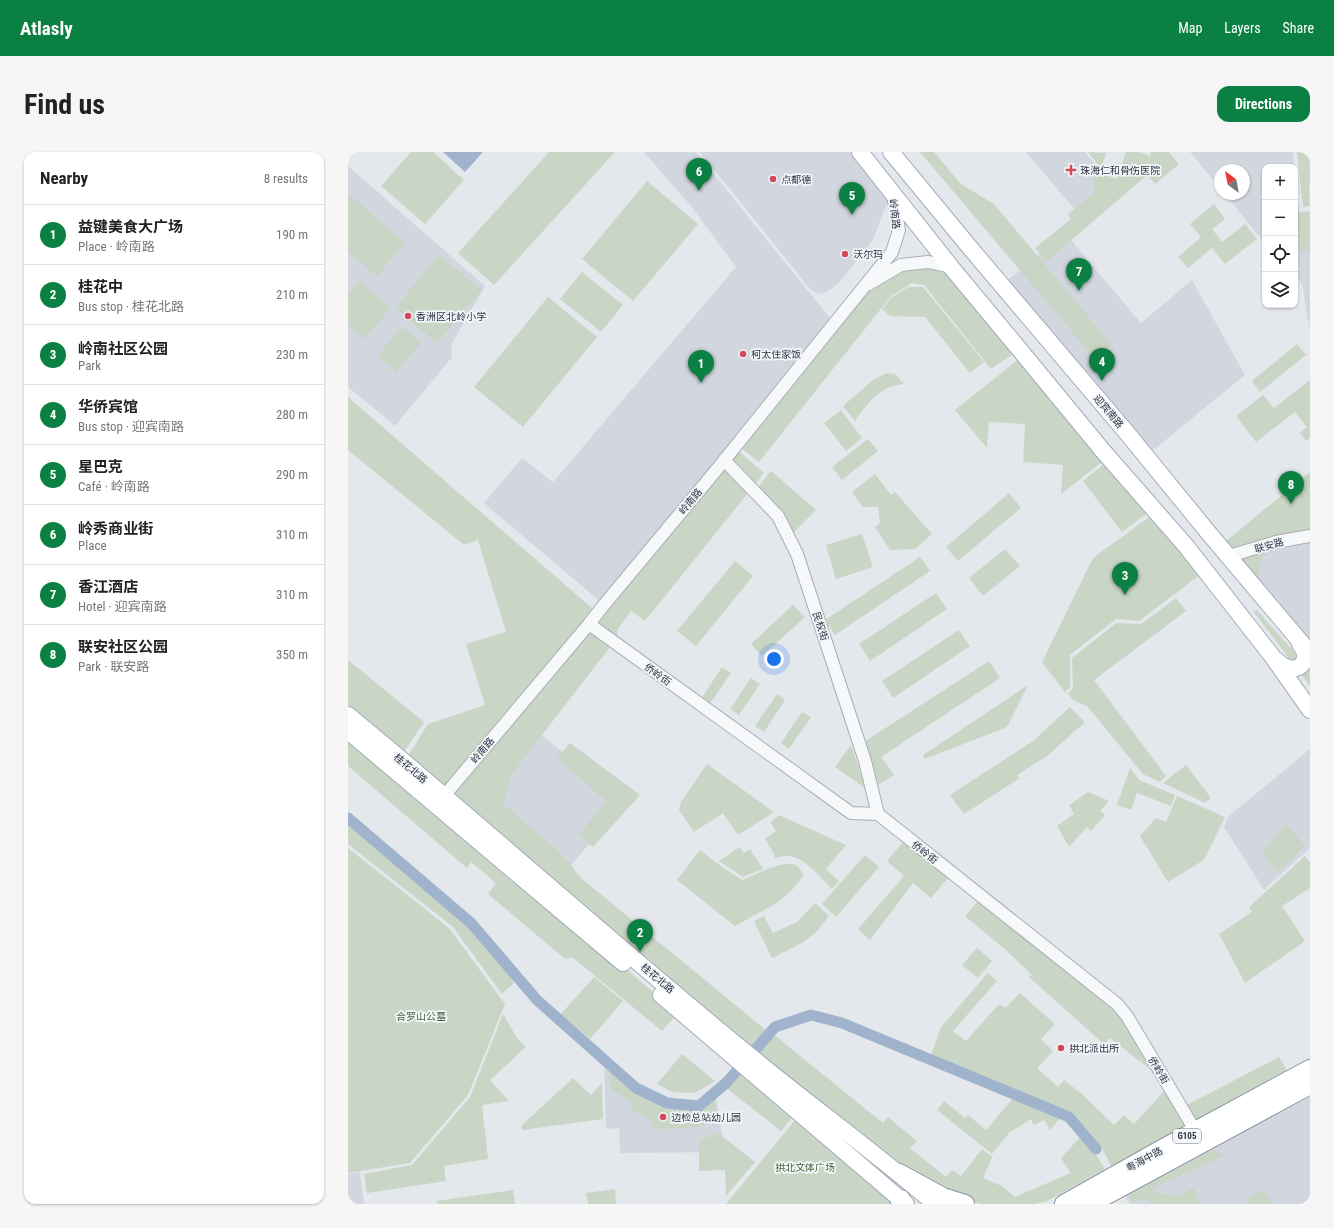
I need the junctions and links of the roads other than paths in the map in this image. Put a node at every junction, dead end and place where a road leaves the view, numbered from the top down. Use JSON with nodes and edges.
{"nodes":[{"id":1,"x":860,"y":152,"type":"edge"},
{"id":2,"x":891,"y":152,"type":"edge"},
{"id":3,"x":892,"y":192,"type":"junction"},
{"id":4,"x":951,"y":266,"type":"junction"},
{"id":5,"x":863,"y":288,"type":"junction"},
{"id":6,"x":724,"y":460,"type":"junction"},
{"id":7,"x":1310,"y":536,"type":"edge"},
{"id":8,"x":1229,"y":556,"type":"junction"},
{"id":9,"x":589,"y":624,"type":"junction"},
{"id":10,"x":1296,"y":638,"type":"junction"},
{"id":11,"x":1310,"y":653,"type":"edge"},
{"id":12,"x":1272,"y":656,"type":"junction"},
{"id":13,"x":1310,"y":710,"type":"edge"},
{"id":14,"x":348,"y":715,"type":"edge"},
{"id":15,"x":348,"y":731,"type":"edge"},
{"id":16,"x":441,"y":800,"type":"junction"},
{"id":17,"x":878,"y":814,"type":"junction"},
{"id":18,"x":752,"y":1065,"type":"junction"},
{"id":19,"x":1310,"y":1069,"type":"edge"},
{"id":20,"x":1310,"y":1085,"type":"edge"},
{"id":21,"x":1199,"y":1138,"type":"junction"},
{"id":22,"x":899,"y":1173,"type":"junction"},
{"id":23,"x":902,"y":1202,"type":"edge"},
{"id":24,"x":935,"y":1204,"type":"edge"},
{"id":25,"x":965,"y":1204,"type":"edge"},
{"id":26,"x":1064,"y":1204,"type":"edge"},
{"id":27,"x":1090,"y":1204,"type":"edge"}],
"edges":[{"from":1,"to":3,"type":"main road"},
{"from":2,"to":8,"type":"main road","name":"迎宾南路"},
{"from":3,"to":4,"type":"main road"},
{"from":3,"to":5,"type":"street","name":"岭南路"},
{"from":4,"to":5,"type":"street"},
{"from":4,"to":12,"type":"main road"},
{"from":5,"to":6,"type":"street","name":"岭南路"},
{"from":6,"to":9,"type":"street","name":"岭南路"},
{"from":6,"to":17,"type":"street","name":"民权街"},
{"from":7,"to":8,"type":"street","name":"联安路"},
{"from":8,"to":10,"type":"main road","name":"迎宾南路"},
{"from":9,"to":16,"type":"street","name":"岭南路"},
{"from":9,"to":17,"type":"street","name":"侨岭街"},
{"from":10,"to":11,"type":"main road","name":"迎宾南路"},
{"from":10,"to":12,"type":"main road"},
{"from":12,"to":13,"type":"main road"},
{"from":14,"to":16,"type":"main road","name":"桂花北路"},
{"from":15,"to":16,"type":"main road","name":"桂花北路"},
{"from":16,"to":18,"type":"main road","name":"桂花北路"},
{"from":17,"to":21,"type":"street","name":"侨岭街"},
{"from":18,"to":22,"type":"main road","name":"桂花北路"},
{"from":18,"to":23,"type":"main road","name":"桂花北路"},
{"from":19,"to":21,"type":"highway","name":"粤海中路","number":"G105"},
{"from":20,"to":21,"type":"highway","name":"粤海中路","number":"G105"},
{"from":21,"to":26,"type":"highway","name":"粤海中路","number":"G105"},
{"from":21,"to":27,"type":"highway","name":"粤海中路","number":"G105"},
{"from":22,"to":24,"type":"main road","name":"桂花北路"},
{"from":22,"to":25,"type":"highway"}]}
